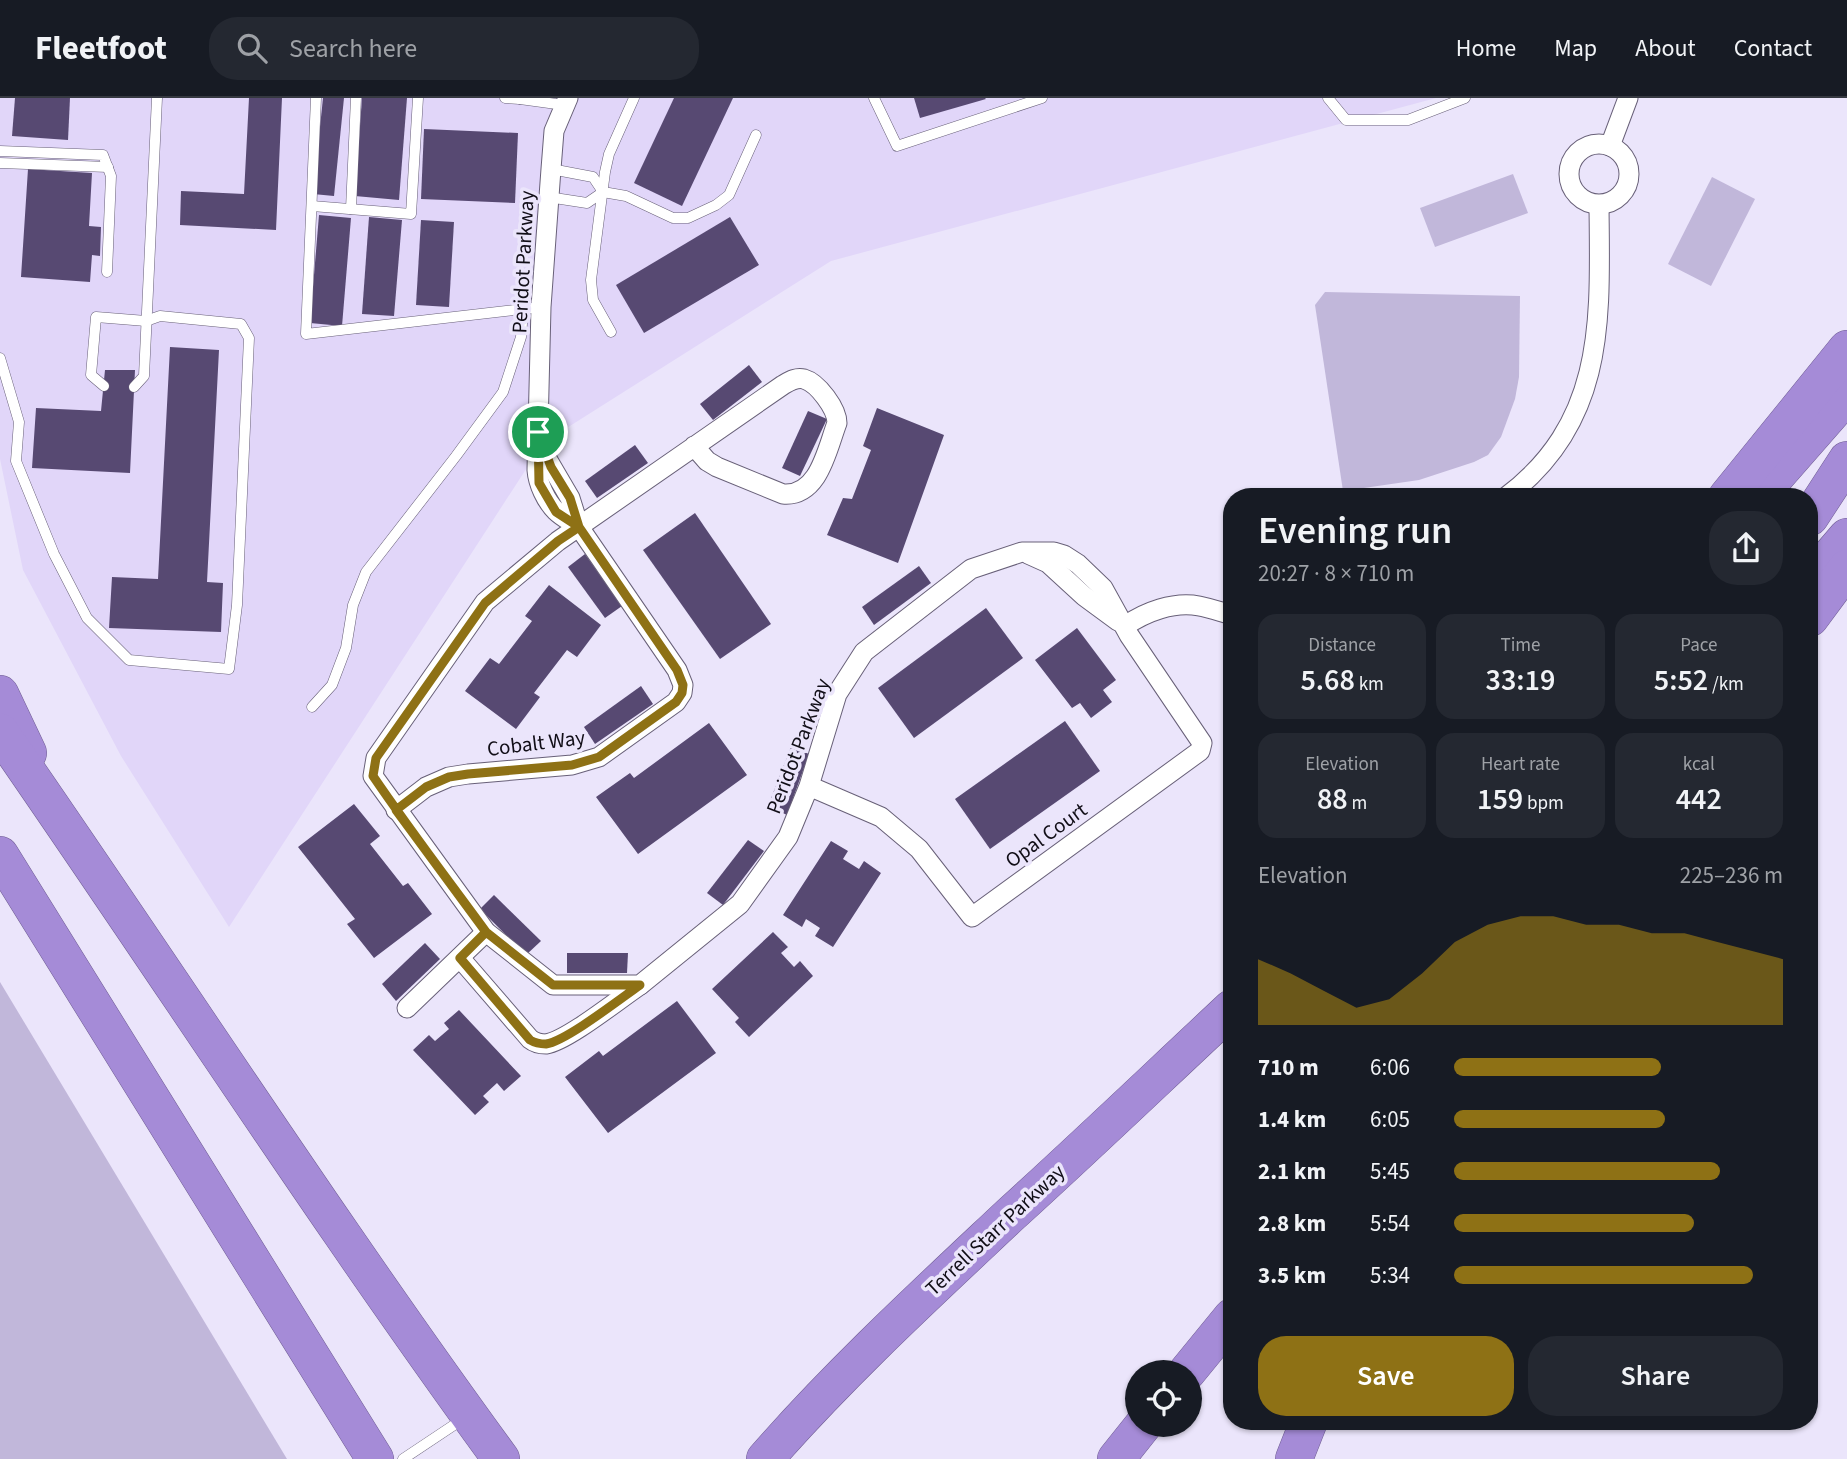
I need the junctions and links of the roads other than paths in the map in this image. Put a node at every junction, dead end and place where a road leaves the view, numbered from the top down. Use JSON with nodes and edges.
{"nodes":[{"id":1,"x":157,"y":98,"type":"edge"},
{"id":2,"x":316,"y":98,"type":"edge"},
{"id":3,"x":356,"y":98,"type":"edge"},
{"id":4,"x":418,"y":98,"type":"edge"},
{"id":5,"x":505,"y":98,"type":"edge"},
{"id":6,"x":634,"y":98,"type":"edge"},
{"id":7,"x":874,"y":98,"type":"edge"},
{"id":8,"x":1042,"y":98,"type":"edge"},
{"id":9,"x":1328,"y":98,"type":"edge"},
{"id":10,"x":1465,"y":98,"type":"edge"},
{"id":11,"x":1628,"y":98,"type":"edge"},
{"id":12,"x":520,"y":99,"type":"edge"},
{"id":13,"x":566,"y":101,"type":"edge"},
{"id":14,"x":756,"y":135,"type":"dead end"},
{"id":15,"x":1610,"y":146,"type":"junction"},
{"id":16,"x":0,"y":151,"type":"edge"},
{"id":17,"x":0,"y":163,"type":"edge"},
{"id":18,"x":108,"y":167,"type":"junction"},
{"id":19,"x":551,"y":169,"type":"junction"},
{"id":20,"x":603,"y":192,"type":"junction"},
{"id":21,"x":548,"y":197,"type":"junction"},
{"id":22,"x":1600,"y":205,"type":"junction"},
{"id":23,"x":312,"y":206,"type":"junction"},
{"id":24,"x":351,"y":209,"type":"junction"},
{"id":25,"x":107,"y":272,"type":"dead end"},
{"id":26,"x":532,"y":309,"type":"junction"},
{"id":27,"x":146,"y":321,"type":"junction"},
{"id":28,"x":611,"y":332,"type":"dead end"},
{"id":29,"x":1847,"y":349,"type":"edge"},
{"id":30,"x":0,"y":358,"type":"edge"},
{"id":31,"x":104,"y":386,"type":"dead end"},
{"id":32,"x":134,"y":387,"type":"dead end"},
{"id":33,"x":1847,"y":395,"type":"edge"},
{"id":34,"x":694,"y":446,"type":"junction"},
{"id":35,"x":1847,"y":460,"type":"edge"},
{"id":36,"x":1517,"y":488,"type":"edge"},
{"id":37,"x":1734,"y":488,"type":"edge"},
{"id":38,"x":1766,"y":488,"type":"edge"},
{"id":39,"x":1818,"y":505,"type":"edge"},
{"id":40,"x":579,"y":527,"type":"junction"},
{"id":41,"x":1847,"y":537,"type":"edge"},
{"id":42,"x":1847,"y":568,"type":"edge"},
{"id":43,"x":1818,"y":571,"type":"edge"},
{"id":44,"x":1847,"y":578,"type":"edge"},
{"id":45,"x":1818,"y":607,"type":"edge"},
{"id":46,"x":1818,"y":609,"type":"edge"},
{"id":47,"x":1223,"y":612,"type":"edge"},
{"id":48,"x":1125,"y":626,"type":"junction"},
{"id":49,"x":0,"y":694,"type":"edge"},
{"id":50,"x":312,"y":707,"type":"dead end"},
{"id":51,"x":0,"y":732,"type":"edge"},
{"id":52,"x":809,"y":786,"type":"junction"},
{"id":53,"x":396,"y":810,"type":"junction"},
{"id":54,"x":59,"y":817,"type":"junction"},
{"id":55,"x":0,"y":855,"type":"edge"},
{"id":56,"x":0,"y":887,"type":"edge"},
{"id":57,"x":486,"y":932,"type":"junction"},
{"id":58,"x":460,"y":958,"type":"junction"},
{"id":59,"x":640,"y":985,"type":"junction"},
{"id":60,"x":407,"y":1008,"type":"dead end"},
{"id":61,"x":1223,"y":1016,"type":"edge"},
{"id":62,"x":103,"y":1019,"type":"junction"},
{"id":63,"x":1223,"y":1328,"type":"edge"},
{"id":64,"x":1197,"y":1360,"type":"edge"},
{"id":65,"x":469,"y":1415,"type":"junction"},
{"id":66,"x":1305,"y":1430,"type":"edge"},
{"id":67,"x":1134,"y":1437,"type":"edge"},
{"id":68,"x":375,"y":1459,"type":"edge"},
{"id":69,"x":403,"y":1459,"type":"edge"},
{"id":70,"x":501,"y":1459,"type":"edge"},
{"id":71,"x":765,"y":1459,"type":"edge"},
{"id":72,"x":1116,"y":1459,"type":"edge"},
{"id":73,"x":1294,"y":1459,"type":"edge"}],
"edges":[{"from":1,"to":27,"type":"lane"},
{"from":2,"to":23,"type":"lane"},
{"from":3,"to":24,"type":"lane"},
{"from":4,"to":24,"type":"lane"},
{"from":5,"to":12,"type":"lane"},
{"from":6,"to":20,"type":"lane"},
{"from":7,"to":8,"type":"lane"},
{"from":9,"to":10,"type":"lane"},
{"from":11,"to":15,"type":"street"},
{"from":12,"to":13,"type":"lane"},
{"from":13,"to":19,"type":"street","name":"Peridot Parkway"},
{"from":14,"to":20,"type":"lane"},
{"from":15,"to":22,"type":"street"},
{"from":15,"to":22,"type":"street"},
{"from":16,"to":18,"type":"lane"},
{"from":17,"to":18,"type":"lane"},
{"from":18,"to":25,"type":"lane"},
{"from":19,"to":20,"type":"lane"},
{"from":19,"to":21,"type":"street","name":"Peridot Parkway"},
{"from":20,"to":21,"type":"lane"},
{"from":20,"to":28,"type":"lane"},
{"from":21,"to":26,"type":"street","name":"Peridot Parkway"},
{"from":22,"to":36,"type":"street"},
{"from":23,"to":24,"type":"lane"},
{"from":23,"to":26,"type":"lane"},
{"from":26,"to":40,"type":"street","name":"Peridot Parkway"},
{"from":26,"to":50,"type":"lane"},
{"from":27,"to":30,"type":"lane"},
{"from":27,"to":31,"type":"lane"},
{"from":27,"to":32,"type":"lane"},
{"from":29,"to":37,"type":"highway"},
{"from":33,"to":38,"type":"highway"},
{"from":34,"to":34,"type":"street"},
{"from":34,"to":40,"type":"street"},
{"from":35,"to":39,"type":"highway"},
{"from":40,"to":53,"type":"street"},
{"from":40,"to":53,"type":"street","name":"Cobalt Way"},
{"from":41,"to":43,"type":"highway"},
{"from":42,"to":45,"type":"highway"},
{"from":44,"to":46,"type":"highway"},
{"from":47,"to":48,"type":"street"},
{"from":48,"to":52,"type":"street","name":"Peridot Parkway"},
{"from":48,"to":52,"type":"street","name":"Opal Court"},
{"from":49,"to":54,"type":"highway"},
{"from":51,"to":54,"type":"highway"},
{"from":52,"to":59,"type":"street","name":"Peridot Parkway"},
{"from":53,"to":57,"type":"street"},
{"from":54,"to":65,"type":"highway"},
{"from":55,"to":62,"type":"highway"},
{"from":56,"to":62,"type":"highway"},
{"from":57,"to":58,"type":"street"},
{"from":57,"to":59,"type":"street"},
{"from":58,"to":59,"type":"street","name":"Peridot Parkway"},
{"from":58,"to":60,"type":"street"},
{"from":61,"to":71,"type":"highway","name":"Terrell Starr Parkway"},
{"from":62,"to":68,"type":"highway"},
{"from":63,"to":64,"type":"highway"},
{"from":65,"to":69,"type":"lane"},
{"from":65,"to":70,"type":"highway"},
{"from":66,"to":73,"type":"highway"},
{"from":67,"to":72,"type":"highway"}]}
